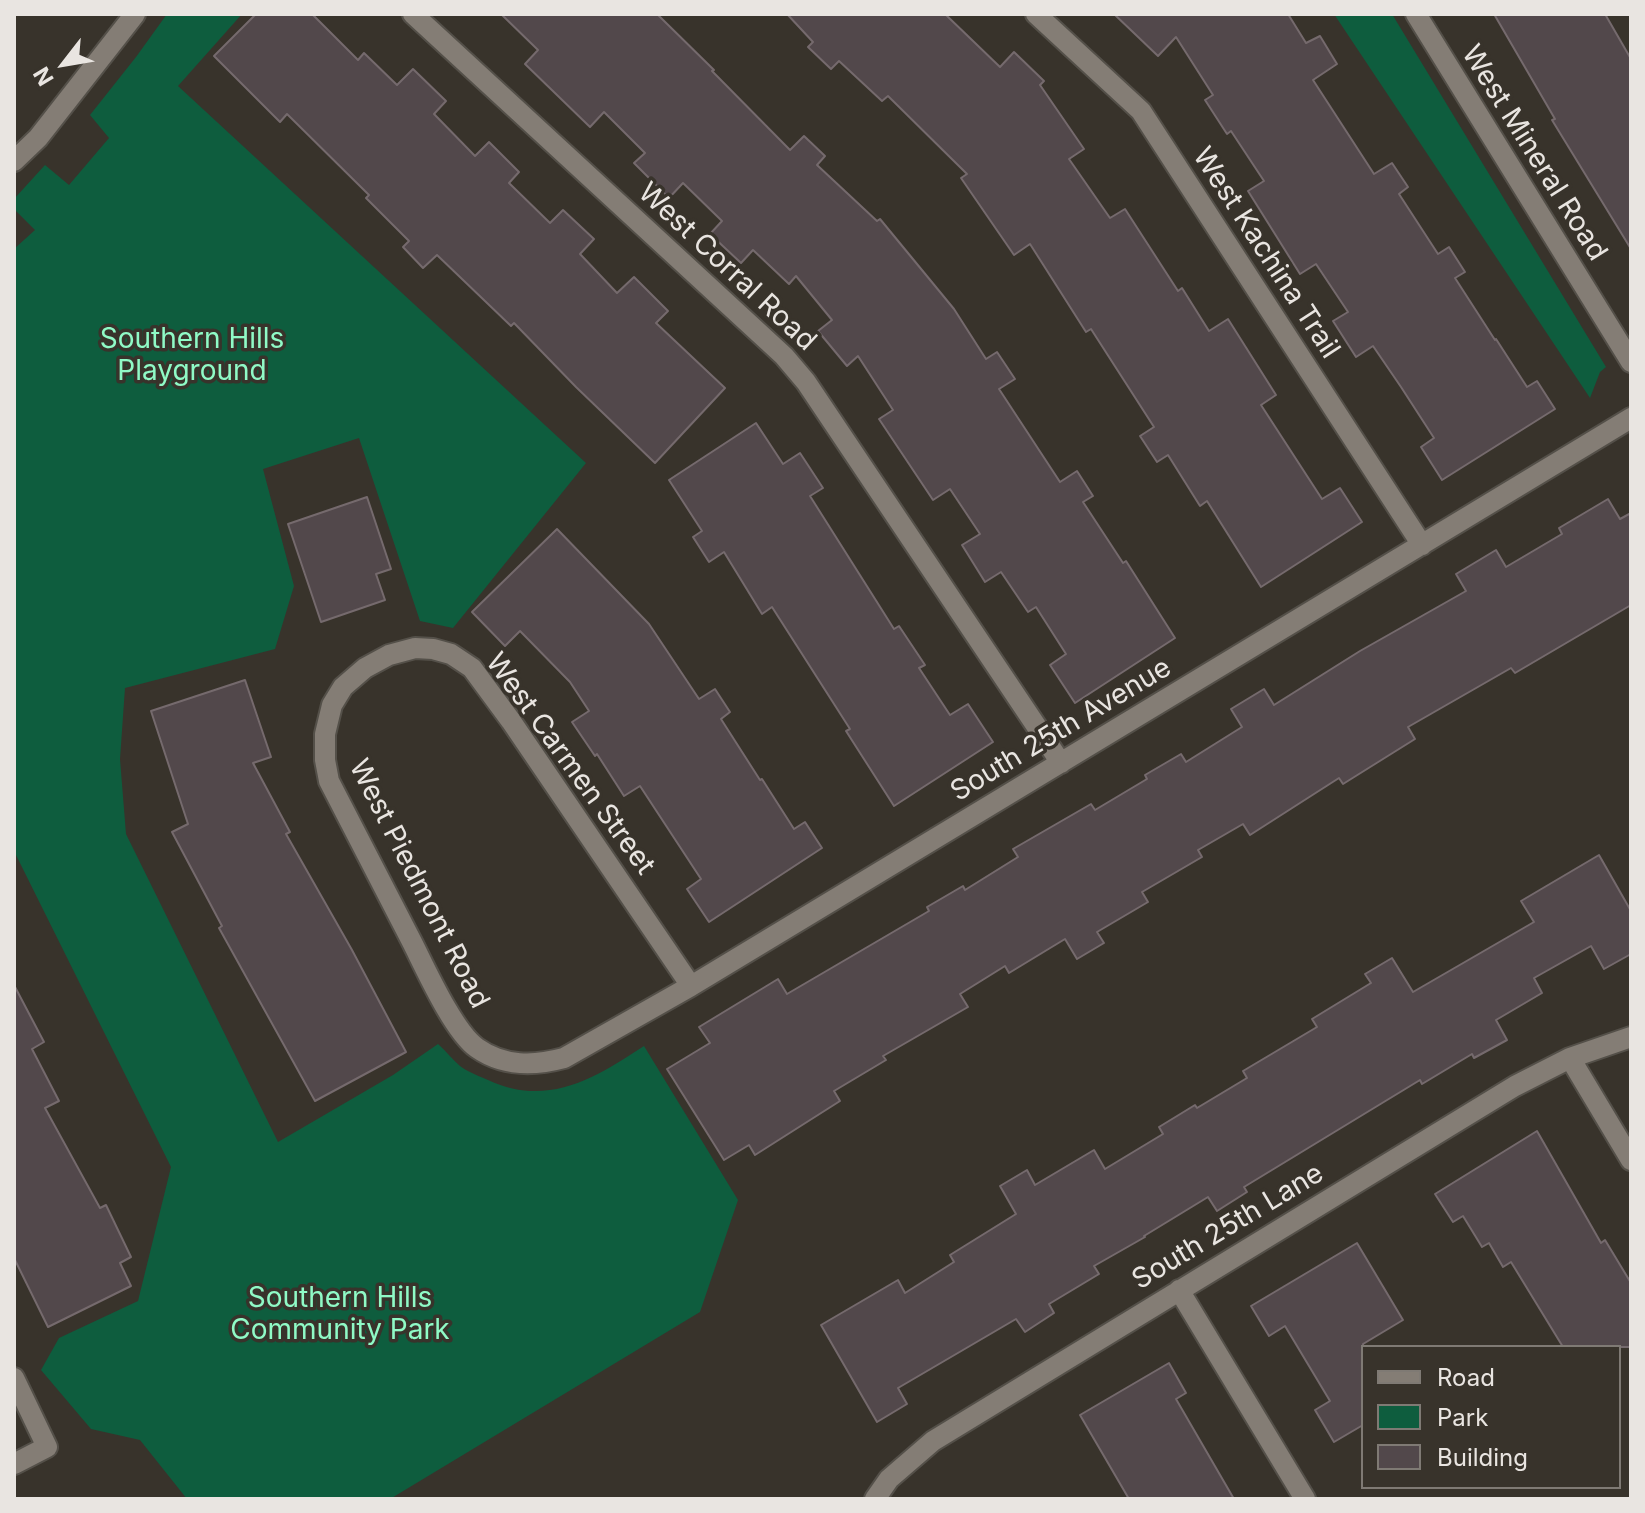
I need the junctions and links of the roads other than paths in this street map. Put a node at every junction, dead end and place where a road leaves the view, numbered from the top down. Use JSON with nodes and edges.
{"nodes":[{"id":1,"x":135,"y":14,"type":"edge"},
{"id":2,"x":413,"y":14,"type":"edge"},
{"id":3,"x":1036,"y":14,"type":"edge"},
{"id":4,"x":1416,"y":14,"type":"edge"},
{"id":5,"x":14,"y":161,"type":"edge"},
{"id":6,"x":1631,"y":362,"type":"edge"},
{"id":7,"x":1631,"y":418,"type":"edge"},
{"id":8,"x":1422,"y":545,"type":"junction"},
{"id":9,"x":365,"y":668,"type":"joint"},
{"id":10,"x":1061,"y":763,"type":"junction"},
{"id":11,"x":691,"y":986,"type":"junction"},
{"id":12,"x":1631,"y":1037,"type":"edge"},
{"id":13,"x":1570,"y":1058,"type":"junction"},
{"id":14,"x":511,"y":1064,"type":"joint"},
{"id":15,"x":1631,"y":1160,"type":"edge"},
{"id":16,"x":1179,"y":1290,"type":"junction"},
{"id":17,"x":14,"y":1378,"type":"edge"},
{"id":18,"x":14,"y":1464,"type":"edge"},
{"id":19,"x":875,"y":1499,"type":"edge"},
{"id":20,"x":1305,"y":1499,"type":"edge"}],
"edges":[{"from":1,"to":5,"type":"street"},
{"from":2,"to":10,"type":"street","name":"West Corral Road"},
{"from":3,"to":8,"type":"street","name":"West Kachina Trail"},
{"from":4,"to":6,"type":"street","name":"West Mineral Road"},
{"from":7,"to":8,"type":"street","name":"South 25th Avenue"},
{"from":8,"to":10,"type":"street","name":"South 25th Avenue"},
{"from":9,"to":11,"type":"street","name":"West Carmen Street"},
{"from":9,"to":14,"type":"street","name":"West Piedmont Road"},
{"from":10,"to":11,"type":"street","name":"South 25th Avenue"},
{"from":11,"to":14,"type":"street","name":"South 25th Avenue"},
{"from":12,"to":13,"type":"street","name":"South 25th Lane"},
{"from":13,"to":15,"type":"street"},
{"from":13,"to":16,"type":"street","name":"South 25th Lane"},
{"from":16,"to":19,"type":"street","name":"South 25th Lane"},
{"from":16,"to":20,"type":"street"},
{"from":17,"to":18,"type":"street"}]}
